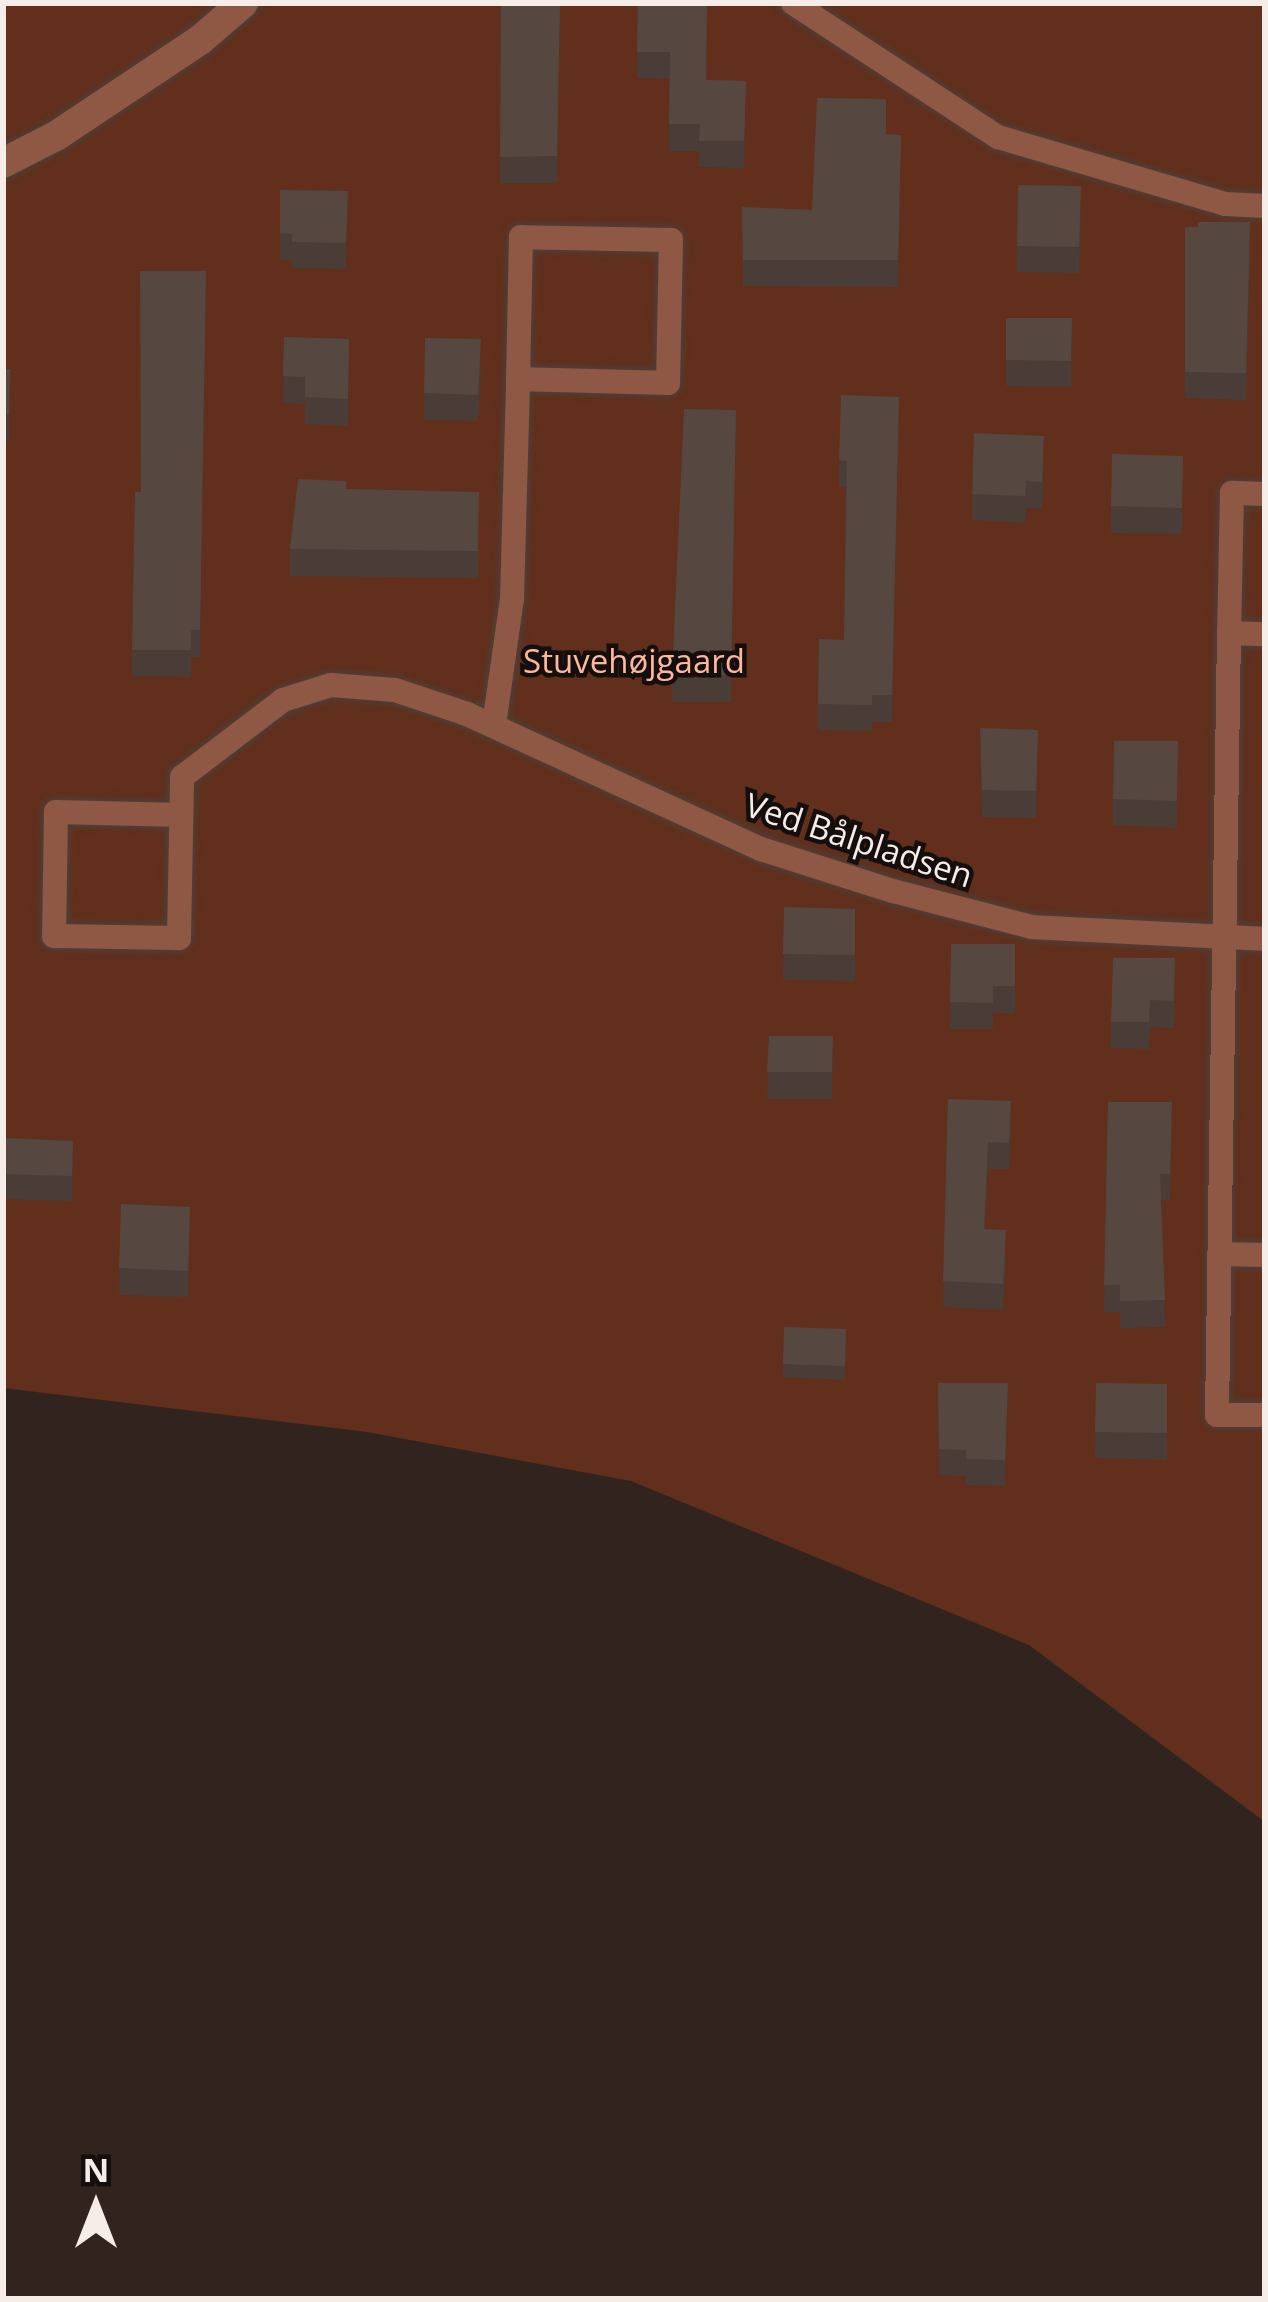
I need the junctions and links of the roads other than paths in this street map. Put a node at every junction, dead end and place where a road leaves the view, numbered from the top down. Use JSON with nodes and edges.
{"nodes":[{"id":1,"x":243,"y":3,"type":"edge"},
{"id":2,"x":793,"y":3,"type":"edge"},
{"id":3,"x":3,"y":163,"type":"edge"},
{"id":4,"x":1265,"y":206,"type":"edge"},
{"id":5,"x":518,"y":380,"type":"junction"},
{"id":6,"x":1265,"y":494,"type":"edge"},
{"id":7,"x":1229,"y":633,"type":"junction"},
{"id":8,"x":1265,"y":634,"type":"edge"},
{"id":9,"x":494,"y":725,"type":"junction"},
{"id":10,"x":181,"y":814,"type":"junction"},
{"id":11,"x":1224,"y":938,"type":"junction"},
{"id":12,"x":1265,"y":939,"type":"edge"},
{"id":13,"x":1219,"y":1254,"type":"junction"},
{"id":14,"x":1265,"y":1255,"type":"edge"},
{"id":15,"x":1265,"y":1415,"type":"edge"}],
"edges":[{"from":1,"to":3,"type":"street"},
{"from":2,"to":4,"type":"lane"},
{"from":5,"to":5,"type":"lane"},
{"from":5,"to":9,"type":"lane"},
{"from":6,"to":7,"type":"lane"},
{"from":7,"to":8,"type":"lane"},
{"from":7,"to":11,"type":"lane"},
{"from":9,"to":10,"type":"lane","name":"Ved Bålpladsen"},
{"from":9,"to":11,"type":"lane","name":"Ved Bålpladsen"},
{"from":10,"to":10,"type":"lane","name":"Ved Bålpladsen"},
{"from":11,"to":12,"type":"lane","name":"Ved Bålpladsen"},
{"from":11,"to":13,"type":"lane"},
{"from":13,"to":14,"type":"lane"},
{"from":13,"to":15,"type":"lane"}]}
